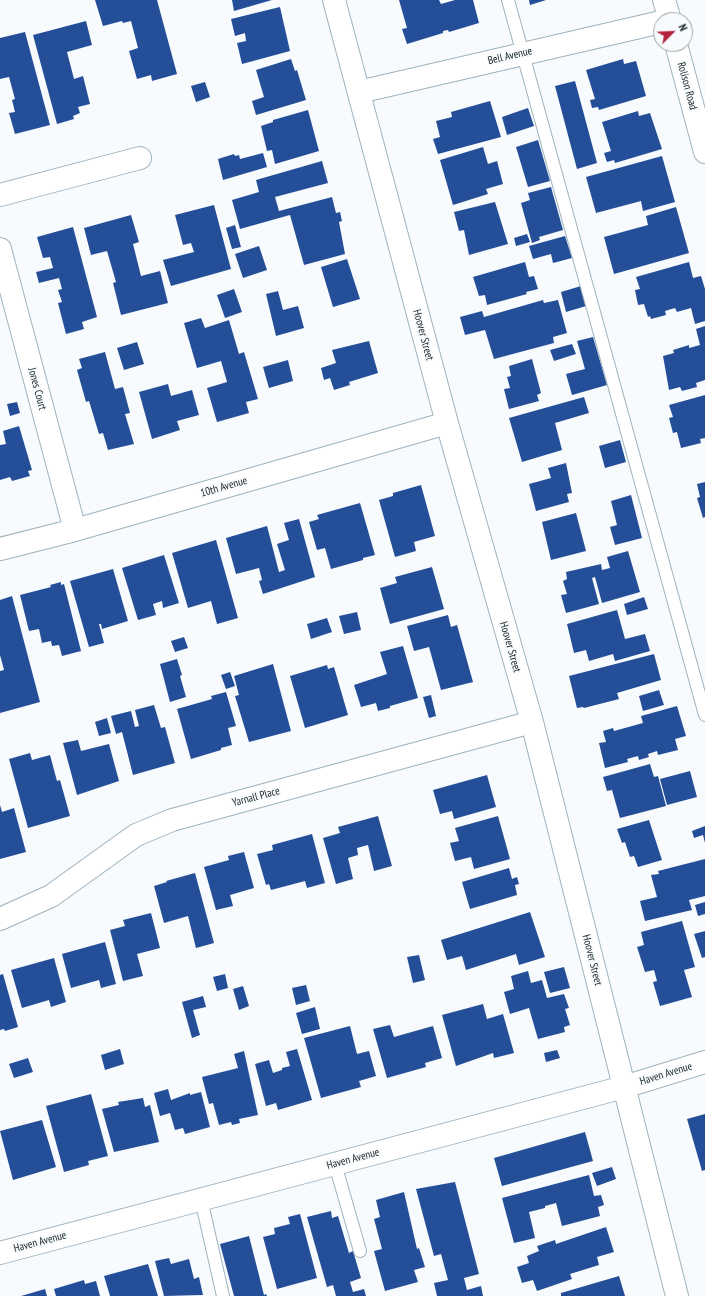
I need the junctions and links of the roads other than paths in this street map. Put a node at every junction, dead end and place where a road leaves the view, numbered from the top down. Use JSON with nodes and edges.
{"nodes":[{"id":1,"x":334,"y":0,"type":"edge"},
{"id":2,"x":508,"y":0,"type":"edge"},
{"id":3,"x":664,"y":0,"type":"edge"},
{"id":4,"x":667,"y":12,"type":"edge"},
{"id":5,"x":653,"y":24,"type":"edge"},
{"id":6,"x":678,"y":52,"type":"edge"},
{"id":7,"x":523,"y":53,"type":"junction"},
{"id":8,"x":359,"y":92,"type":"junction"},
{"id":9,"x":705,"y":152,"type":"edge"},
{"id":10,"x":140,"y":158,"type":"dead end"},
{"id":11,"x":0,"y":195,"type":"edge"},
{"id":12,"x":0,"y":249,"type":"edge"},
{"id":13,"x":447,"y":423,"type":"junction"},
{"id":14,"x":75,"y":530,"type":"junction"},
{"id":15,"x":0,"y":549,"type":"edge"},
{"id":16,"x":705,"y":715,"type":"edge"},
{"id":17,"x":532,"y":722,"type":"junction"},
{"id":18,"x":0,"y":919,"type":"edge"},
{"id":19,"x":705,"y":1062,"type":"edge"},
{"id":20,"x":624,"y":1086,"type":"junction"},
{"id":21,"x":335,"y":1164,"type":"junction"},
{"id":22,"x":201,"y":1200,"type":"junction"},
{"id":23,"x":360,"y":1251,"type":"dead end"},
{"id":24,"x":0,"y":1253,"type":"edge"},
{"id":25,"x":222,"y":1296,"type":"edge"},
{"id":26,"x":677,"y":1296,"type":"edge"}],
"edges":[{"from":1,"to":8,"type":"street","name":"Hoover Street"},
{"from":2,"to":7,"type":"lane"},
{"from":3,"to":4,"type":"street"},
{"from":5,"to":7,"type":"street","name":"Bell Avenue"},
{"from":6,"to":9,"type":"street","name":"Rolison Road"},
{"from":7,"to":8,"type":"street","name":"Bell Avenue"},
{"from":7,"to":16,"type":"lane"},
{"from":8,"to":13,"type":"street","name":"Hoover Street"},
{"from":10,"to":11,"type":"street"},
{"from":12,"to":14,"type":"street","name":"Jones Court"},
{"from":13,"to":14,"type":"street","name":"10th Avenue"},
{"from":13,"to":17,"type":"street","name":"Hoover Street"},
{"from":14,"to":15,"type":"street","name":"10th Avenue"},
{"from":17,"to":18,"type":"street","name":"Yarnall Place"},
{"from":17,"to":20,"type":"street","name":"Hoover Street"},
{"from":19,"to":20,"type":"street","name":"Haven Avenue"},
{"from":20,"to":21,"type":"street","name":"Haven Avenue"},
{"from":20,"to":26,"type":"street","name":"Hoover Street"},
{"from":21,"to":22,"type":"street","name":"Haven Avenue"},
{"from":21,"to":23,"type":"lane"},
{"from":22,"to":24,"type":"street","name":"Haven Avenue"},
{"from":22,"to":25,"type":"lane"}]}
